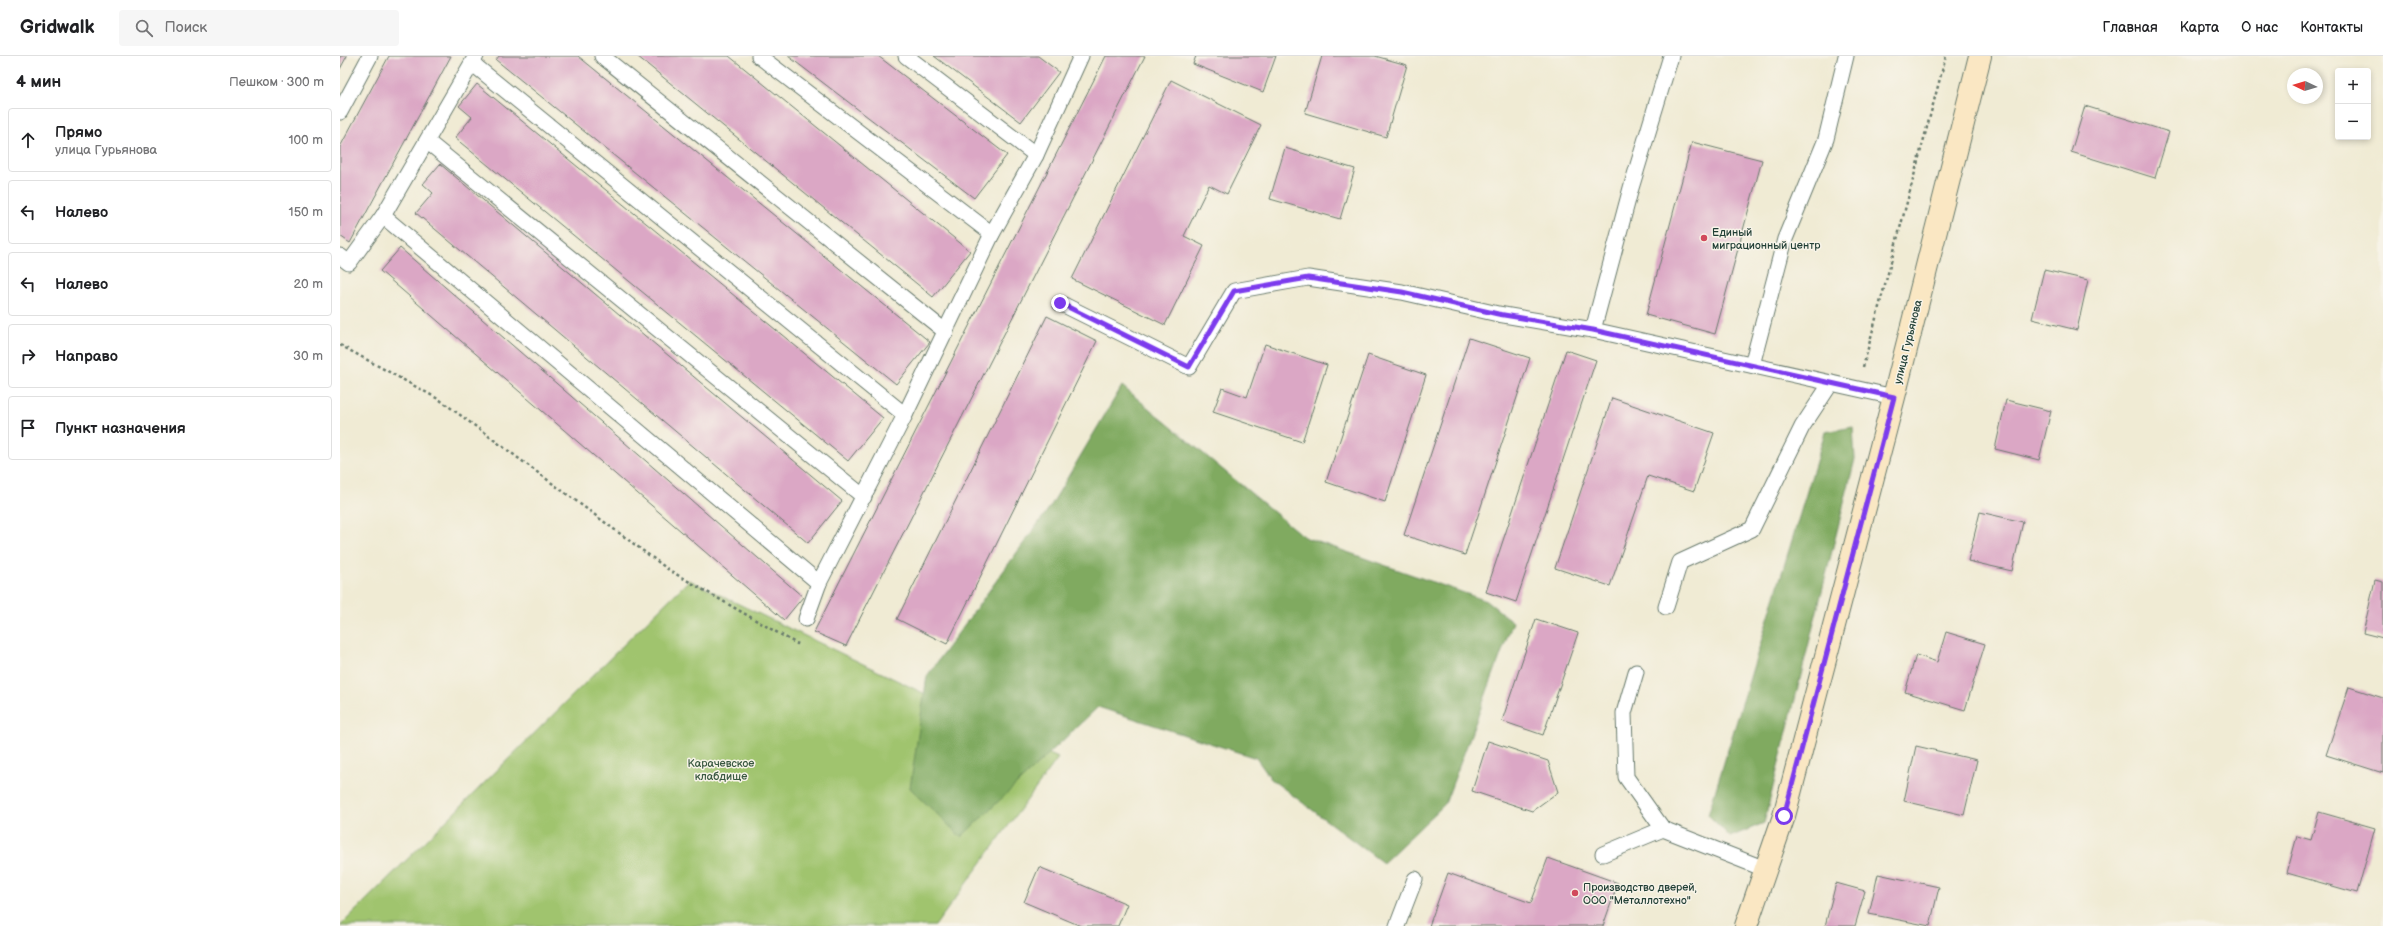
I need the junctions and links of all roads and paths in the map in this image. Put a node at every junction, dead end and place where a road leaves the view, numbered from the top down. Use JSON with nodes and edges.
{"nodes":[{"id":1,"x":370,"y":56,"type":"edge"},
{"id":2,"x":602,"y":56,"type":"edge"},
{"id":3,"x":759,"y":56,"type":"edge"},
{"id":4,"x":906,"y":56,"type":"edge"},
{"id":5,"x":1672,"y":56,"type":"edge"},
{"id":6,"x":1846,"y":56,"type":"edge"},
{"id":7,"x":1946,"y":56,"type":"edge"},
{"id":8,"x":1980,"y":56,"type":"edge"},
{"id":9,"x":1075,"y":58,"type":"edge"},
{"id":10,"x":474,"y":60,"type":"edge"},
{"id":11,"x":340,"y":112,"type":"edge"},
{"id":12,"x":428,"y":142,"type":"junction"},
{"id":13,"x":1036,"y":155,"type":"junction"},
{"id":14,"x":383,"y":216,"type":"junction"},
{"id":15,"x":992,"y":234,"type":"junction"},
{"id":16,"x":340,"y":256,"type":"edge"},
{"id":17,"x":1060,"y":303,"type":"dead end"},
{"id":18,"x":1593,"y":330,"type":"junction"},
{"id":19,"x":946,"y":332,"type":"junction"},
{"id":20,"x":340,"y":345,"type":"edge"},
{"id":21,"x":1752,"y":365,"type":"junction"},
{"id":22,"x":1831,"y":383,"type":"junction"},
{"id":23,"x":1857,"y":389,"type":"junction"},
{"id":24,"x":1894,"y":397,"type":"junction"},
{"id":25,"x":905,"y":414,"type":"junction"},
{"id":26,"x":864,"y":497,"type":"junction"},
{"id":27,"x":819,"y":583,"type":"junction"},
{"id":28,"x":1666,"y":607,"type":"dead end"},
{"id":29,"x":806,"y":620,"type":"joint"},
{"id":30,"x":1636,"y":672,"type":"dead end"},
{"id":31,"x":1663,"y":829,"type":"junction"},
{"id":32,"x":1603,"y":854,"type":"dead end"},
{"id":33,"x":1766,"y":869,"type":"junction"},
{"id":34,"x":1415,"y":879,"type":"dead end"},
{"id":35,"x":1397,"y":926,"type":"edge"},
{"id":36,"x":1746,"y":926,"type":"edge"}],
"edges":[{"from":1,"to":11,"type":"lane"},
{"from":2,"to":19,"type":"lane"},
{"from":3,"to":15,"type":"lane"},
{"from":4,"to":13,"type":"lane"},
{"from":5,"to":18,"type":"lane"},
{"from":6,"to":21,"type":"lane"},
{"from":7,"to":23,"type":"path"},
{"from":8,"to":24,"type":"street","name":"улица Гурьянова"},
{"from":9,"to":13,"type":"lane"},
{"from":10,"to":12,"type":"lane"},
{"from":10,"to":25,"type":"lane"},
{"from":12,"to":14,"type":"lane"},
{"from":12,"to":26,"type":"lane"},
{"from":13,"to":15,"type":"lane"},
{"from":14,"to":16,"type":"lane"},
{"from":14,"to":27,"type":"lane"},
{"from":15,"to":19,"type":"lane"},
{"from":17,"to":18,"type":"lane"},
{"from":18,"to":21,"type":"lane"},
{"from":19,"to":25,"type":"lane"},
{"from":20,"to":29,"type":"path"},
{"from":21,"to":22,"type":"lane"},
{"from":22,"to":23,"type":"lane"},
{"from":22,"to":28,"type":"lane"},
{"from":23,"to":24,"type":"lane"},
{"from":24,"to":33,"type":"street","name":"улица Гурьянова"},
{"from":25,"to":26,"type":"lane"},
{"from":26,"to":27,"type":"lane"},
{"from":27,"to":29,"type":"lane"},
{"from":30,"to":31,"type":"lane"},
{"from":31,"to":32,"type":"lane"},
{"from":31,"to":33,"type":"lane"},
{"from":33,"to":36,"type":"street","name":"улица Гурьянова"},
{"from":34,"to":35,"type":"lane"}]}
